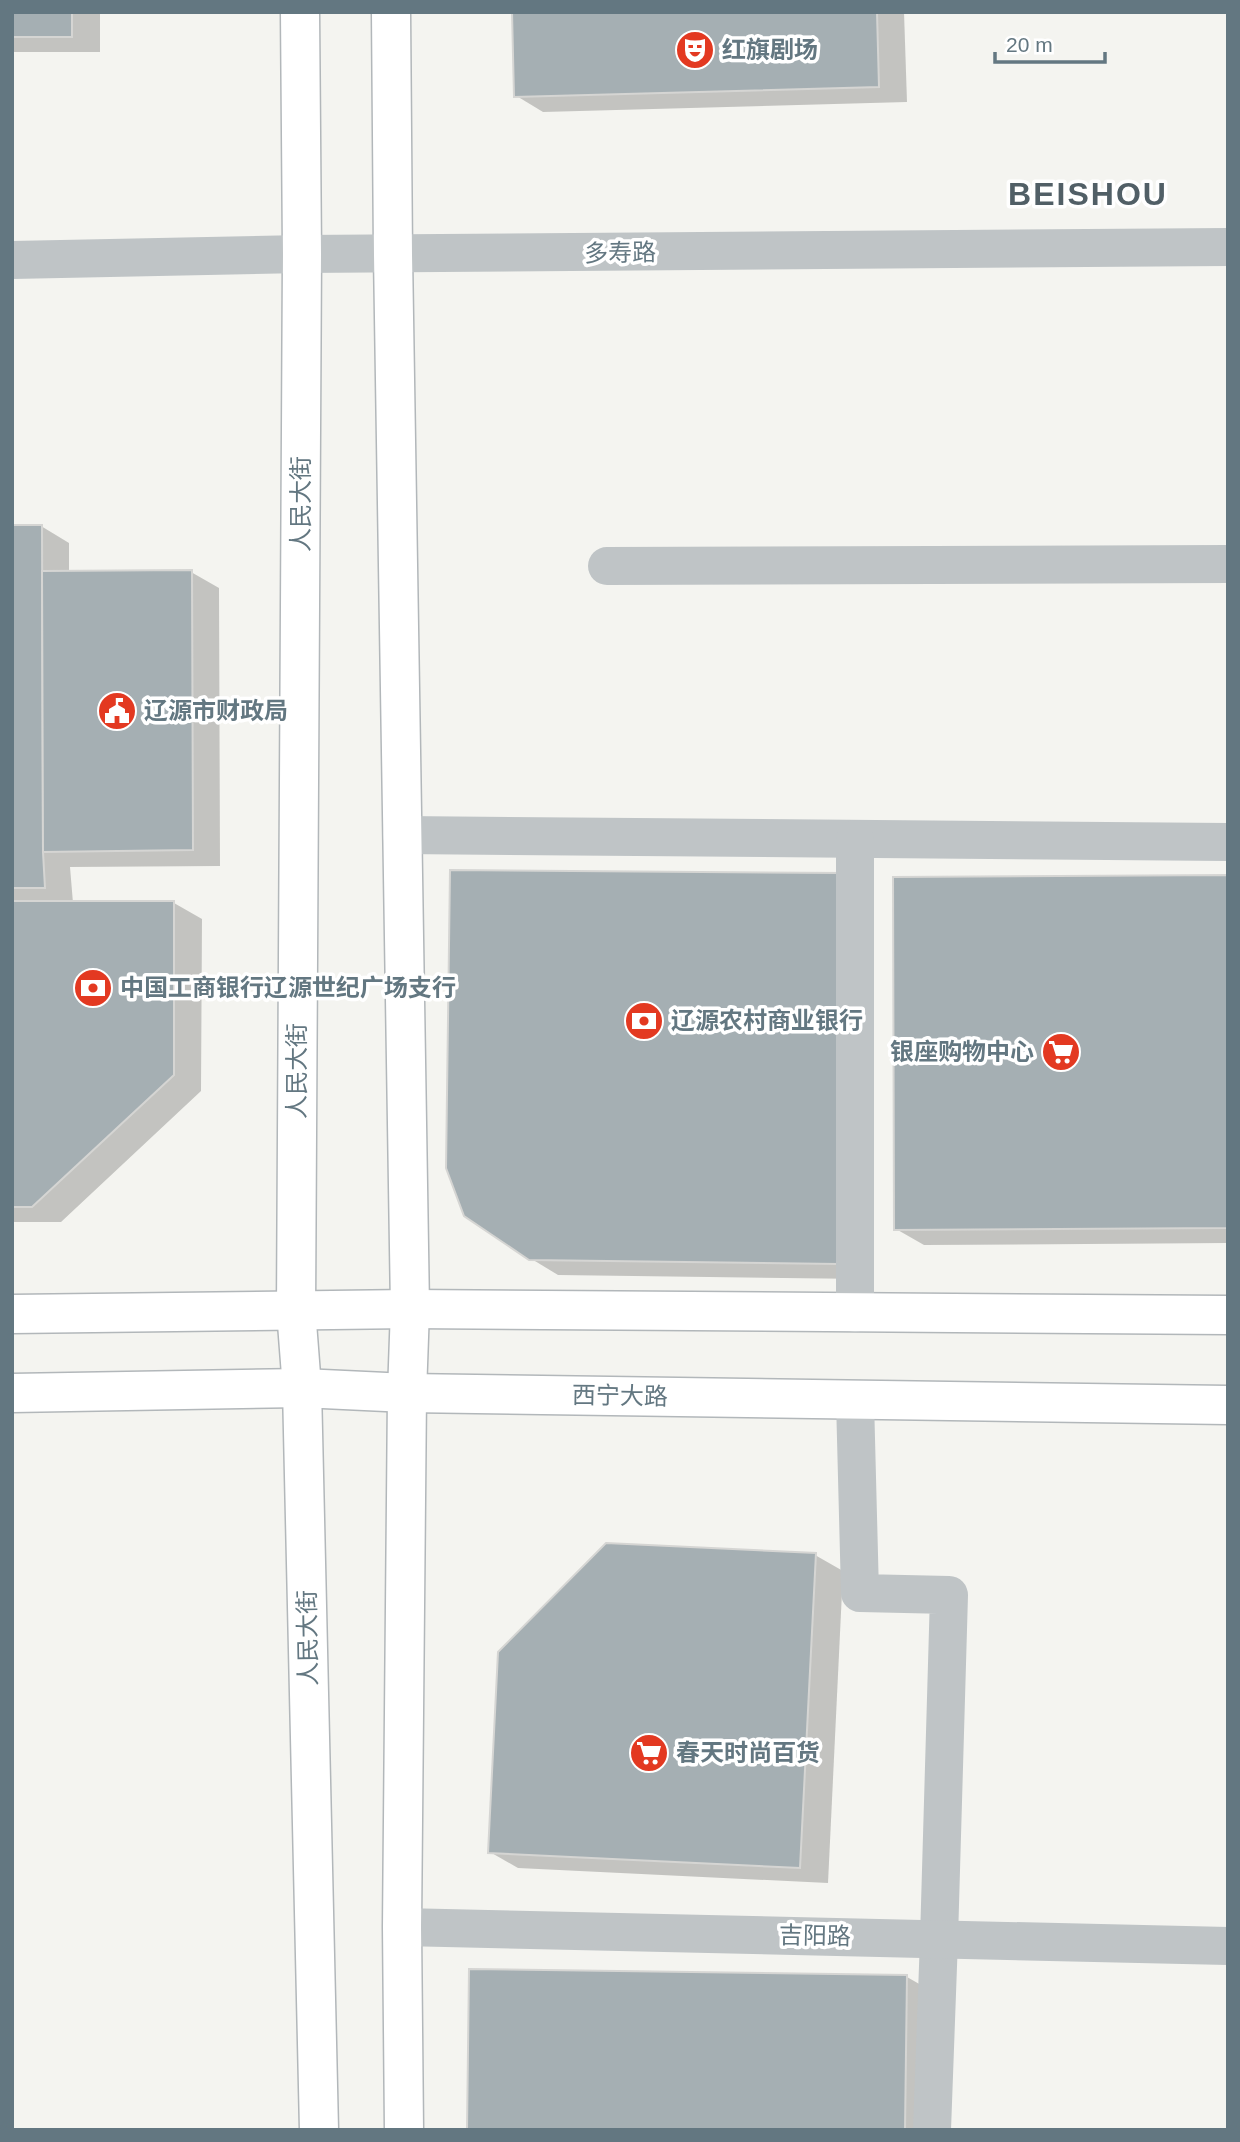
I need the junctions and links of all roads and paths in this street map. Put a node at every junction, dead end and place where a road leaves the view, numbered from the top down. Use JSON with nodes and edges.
{"nodes":[{"id":1,"x":300,"y":12,"type":"edge"},
{"id":2,"x":391,"y":12,"type":"edge"},
{"id":3,"x":1228,"y":247,"type":"edge"},
{"id":4,"x":302,"y":254,"type":"junction"},
{"id":5,"x":393,"y":255,"type":"junction"},
{"id":6,"x":12,"y":260,"type":"edge"},
{"id":7,"x":1228,"y":564,"type":"edge"},
{"id":8,"x":607,"y":566,"type":"dead end"},
{"id":9,"x":402,"y":835,"type":"junction"},
{"id":10,"x":855,"y":839,"type":"junction"},
{"id":11,"x":1228,"y":842,"type":"edge"},
{"id":12,"x":410,"y":1309,"type":"junction"},
{"id":13,"x":296,"y":1310,"type":"junction"},
{"id":14,"x":855,"y":1312,"type":"junction"},
{"id":15,"x":12,"y":1314,"type":"edge"},
{"id":16,"x":1228,"y":1315,"type":"edge"},
{"id":17,"x":302,"y":1388,"type":"junction"},
{"id":18,"x":12,"y":1393,"type":"edge"},
{"id":19,"x":407,"y":1393,"type":"junction"},
{"id":20,"x":855,"y":1400,"type":"junction"},
{"id":21,"x":1228,"y":1405,"type":"edge"},
{"id":22,"x":402,"y":1927,"type":"junction"},
{"id":23,"x":939,"y":1939,"type":"junction"},
{"id":24,"x":1228,"y":1946,"type":"edge"},
{"id":25,"x":319,"y":2130,"type":"edge"},
{"id":26,"x":404,"y":2130,"type":"edge"},
{"id":27,"x":932,"y":2130,"type":"edge"}],
"edges":[{"from":1,"to":4,"type":"main road","name":"人民大街"},
{"from":2,"to":5,"type":"main road"},
{"from":3,"to":5,"type":"street","name":"多寿路"},
{"from":4,"to":5,"type":"street","name":"多寿路"},
{"from":4,"to":6,"type":"street","name":"多寿路"},
{"from":4,"to":13,"type":"main road","name":"人民大街"},
{"from":5,"to":9,"type":"main road"},
{"from":7,"to":8,"type":"street"},
{"from":9,"to":10,"type":"street"},
{"from":9,"to":12,"type":"main road"},
{"from":10,"to":11,"type":"street"},
{"from":10,"to":14,"type":"street"},
{"from":12,"to":13,"type":"main road"},
{"from":12,"to":14,"type":"main road"},
{"from":12,"to":19,"type":"main road"},
{"from":13,"to":15,"type":"main road"},
{"from":13,"to":17,"type":"main road","name":"人民大街"},
{"from":14,"to":16,"type":"main road"},
{"from":17,"to":18,"type":"main road","name":"西宁大路"},
{"from":17,"to":19,"type":"main road","name":"西宁大路"},
{"from":17,"to":25,"type":"main road","name":"人民大街"},
{"from":19,"to":20,"type":"main road","name":"西宁大路"},
{"from":19,"to":22,"type":"main road"},
{"from":20,"to":21,"type":"main road","name":"西宁大路"},
{"from":20,"to":23,"type":"street"},
{"from":22,"to":23,"type":"street","name":"吉阳路"},
{"from":22,"to":26,"type":"main road"},
{"from":23,"to":24,"type":"street","name":"吉阳路"},
{"from":23,"to":27,"type":"street"}]}
